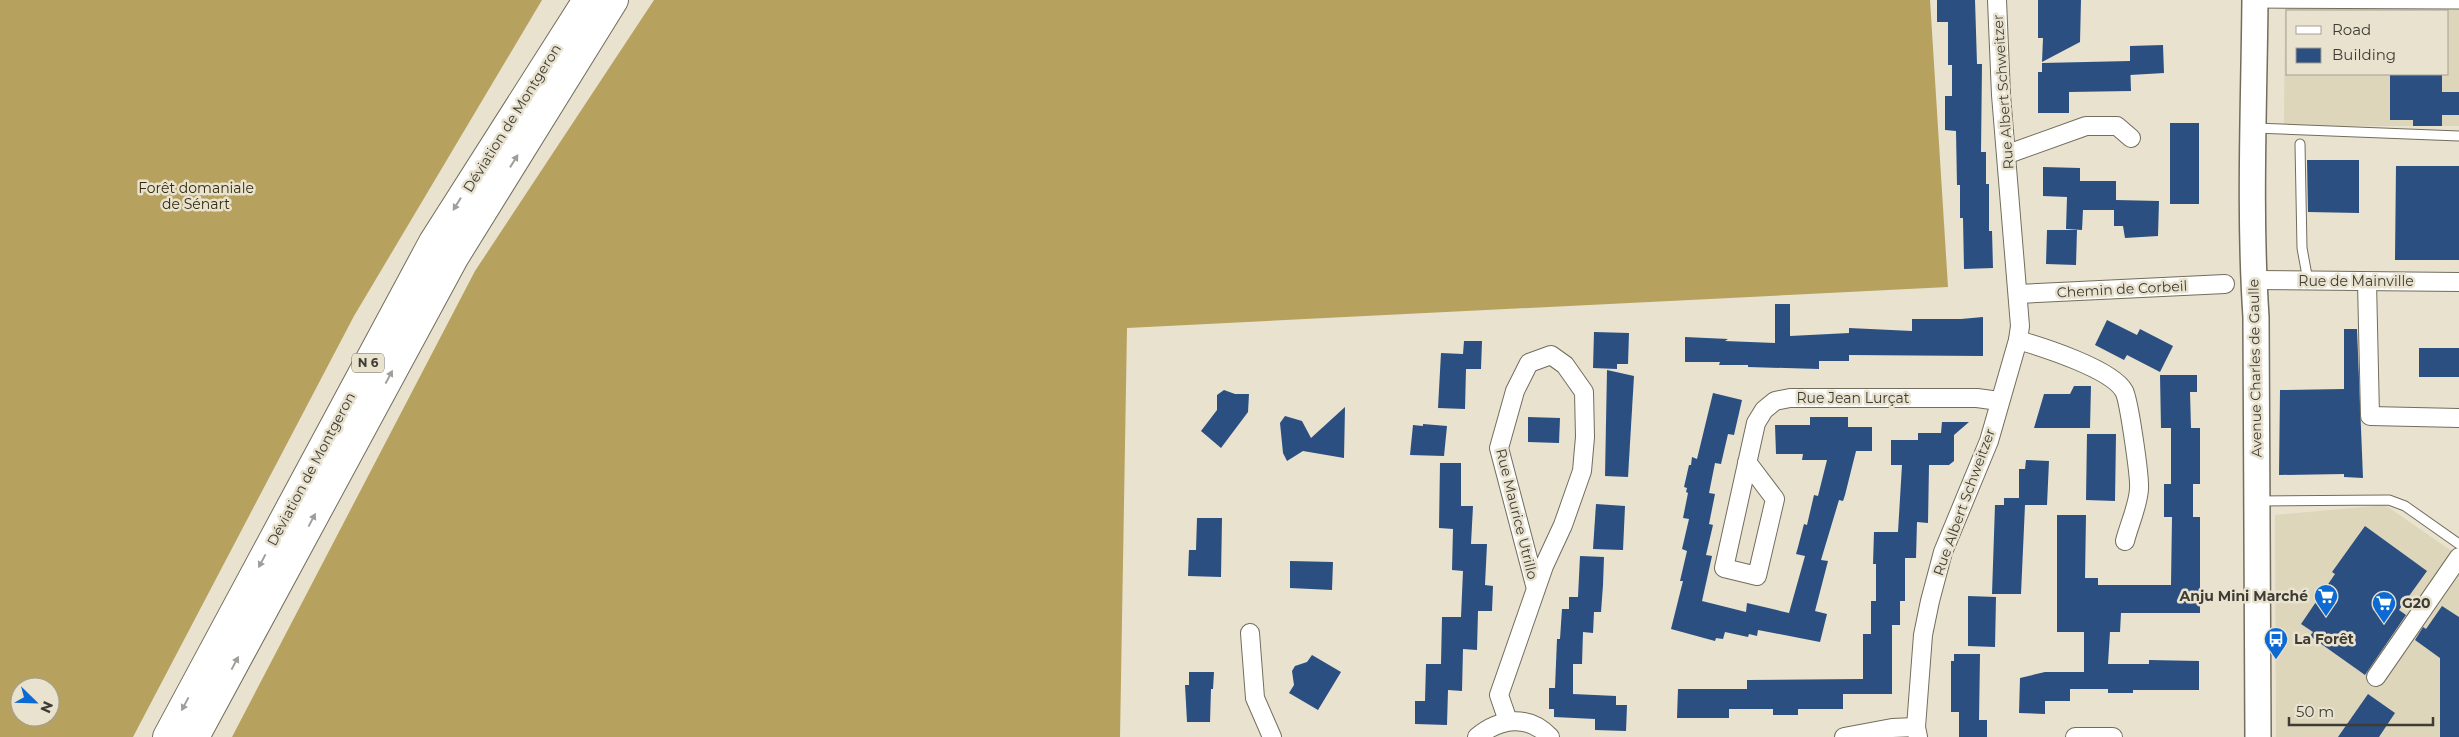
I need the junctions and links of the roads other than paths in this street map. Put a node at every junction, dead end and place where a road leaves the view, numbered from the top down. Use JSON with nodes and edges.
{"nodes":[{"id":1,"x":587,"y":0,"type":"edge"},
{"id":2,"x":614,"y":0,"type":"edge"},
{"id":3,"x":1997,"y":0,"type":"edge"},
{"id":4,"x":2255,"y":1,"type":"edge"},
{"id":5,"x":2459,"y":4,"type":"edge"},
{"id":6,"x":2252,"y":128,"type":"junction"},
{"id":7,"x":2459,"y":136,"type":"edge"},
{"id":8,"x":2131,"y":138,"type":"dead end"},
{"id":9,"x":2300,"y":144,"type":"dead end"},
{"id":10,"x":2008,"y":154,"type":"junction"},
{"id":11,"x":2254,"y":280,"type":"junction"},
{"id":12,"x":2308,"y":281,"type":"junction"},
{"id":13,"x":2367,"y":282,"type":"junction"},
{"id":14,"x":2459,"y":282,"type":"edge"},
{"id":15,"x":2225,"y":284,"type":"dead end"},
{"id":16,"x":2018,"y":294,"type":"junction"},
{"id":17,"x":2018,"y":340,"type":"junction"},
{"id":18,"x":1999,"y":401,"type":"junction"},
{"id":19,"x":2459,"y":418,"type":"edge"},
{"id":20,"x":1747,"y":462,"type":"junction"},
{"id":21,"x":2257,"y":501,"type":"junction"},
{"id":22,"x":2125,"y":541,"type":"dead end"},
{"id":23,"x":2459,"y":544,"type":"edge"},
{"id":24,"x":2459,"y":557,"type":"edge"},
{"id":25,"x":1536,"y":589,"type":"junction"},
{"id":26,"x":1250,"y":633,"type":"dead end"},
{"id":27,"x":2376,"y":677,"type":"dead end"},
{"id":28,"x":1508,"y":721,"type":"junction"},
{"id":29,"x":1917,"y":732,"type":"edge"},
{"id":30,"x":167,"y":737,"type":"edge"},
{"id":31,"x":195,"y":737,"type":"edge"},
{"id":32,"x":1272,"y":737,"type":"edge"},
{"id":33,"x":1478,"y":737,"type":"edge"},
{"id":34,"x":1550,"y":737,"type":"edge"},
{"id":35,"x":1844,"y":737,"type":"edge"},
{"id":36,"x":2075,"y":737,"type":"edge"},
{"id":37,"x":2113,"y":737,"type":"edge"},
{"id":38,"x":2258,"y":737,"type":"edge"}],
"edges":[{"from":1,"to":30,"type":"main road","name":"Déviation de Montgeron","number":"N 6","one_way":true},
{"from":31,"to":2,"type":"main road","name":"Déviation de Montgeron","number":"N 6","one_way":true},
{"from":3,"to":10,"type":"street","name":"Rue Albert Schweitzer"},
{"from":4,"to":5,"type":"lane"},
{"from":4,"to":6,"type":"main road","name":"Avenue Charles de Gaulle"},
{"from":6,"to":7,"type":"lane"},
{"from":6,"to":11,"type":"main road","name":"Avenue Charles de Gaulle"},
{"from":8,"to":10,"type":"street"},
{"from":9,"to":12,"type":"lane"},
{"from":10,"to":16,"type":"street","name":"Rue Albert Schweitzer"},
{"from":11,"to":12,"type":"street","name":"Rue de Mainville"},
{"from":11,"to":21,"type":"main road","name":"Avenue Charles de Gaulle"},
{"from":12,"to":13,"type":"street","name":"Rue de Mainville"},
{"from":13,"to":14,"type":"street","name":"Rue de Mainville"},
{"from":13,"to":19,"type":"street"},
{"from":15,"to":16,"type":"street","name":"Chemin de Corbeil"},
{"from":16,"to":17,"type":"street","name":"Rue Albert Schweitzer"},
{"from":17,"to":18,"type":"street","name":"Rue Albert Schweitzer"},
{"from":17,"to":22,"type":"street"},
{"from":18,"to":20,"type":"street","name":"Rue Jean Lurçat"},
{"from":18,"to":29,"type":"street","name":"Rue Albert Schweitzer"},
{"from":20,"to":20,"type":"street","name":"Rue Jean Lurçat"},
{"from":21,"to":23,"type":"lane"},
{"from":21,"to":38,"type":"main road","name":"Avenue Charles de Gaulle"},
{"from":24,"to":27,"type":"street"},
{"from":25,"to":25,"type":"street","name":"Rue Maurice Utrillo"},
{"from":25,"to":28,"type":"street","name":"Rue Maurice Utrillo"},
{"from":26,"to":32,"type":"street"},
{"from":28,"to":33,"type":"street"},
{"from":28,"to":34,"type":"street"},
{"from":29,"to":35,"type":"street"},
{"from":36,"to":37,"type":"street"}]}
